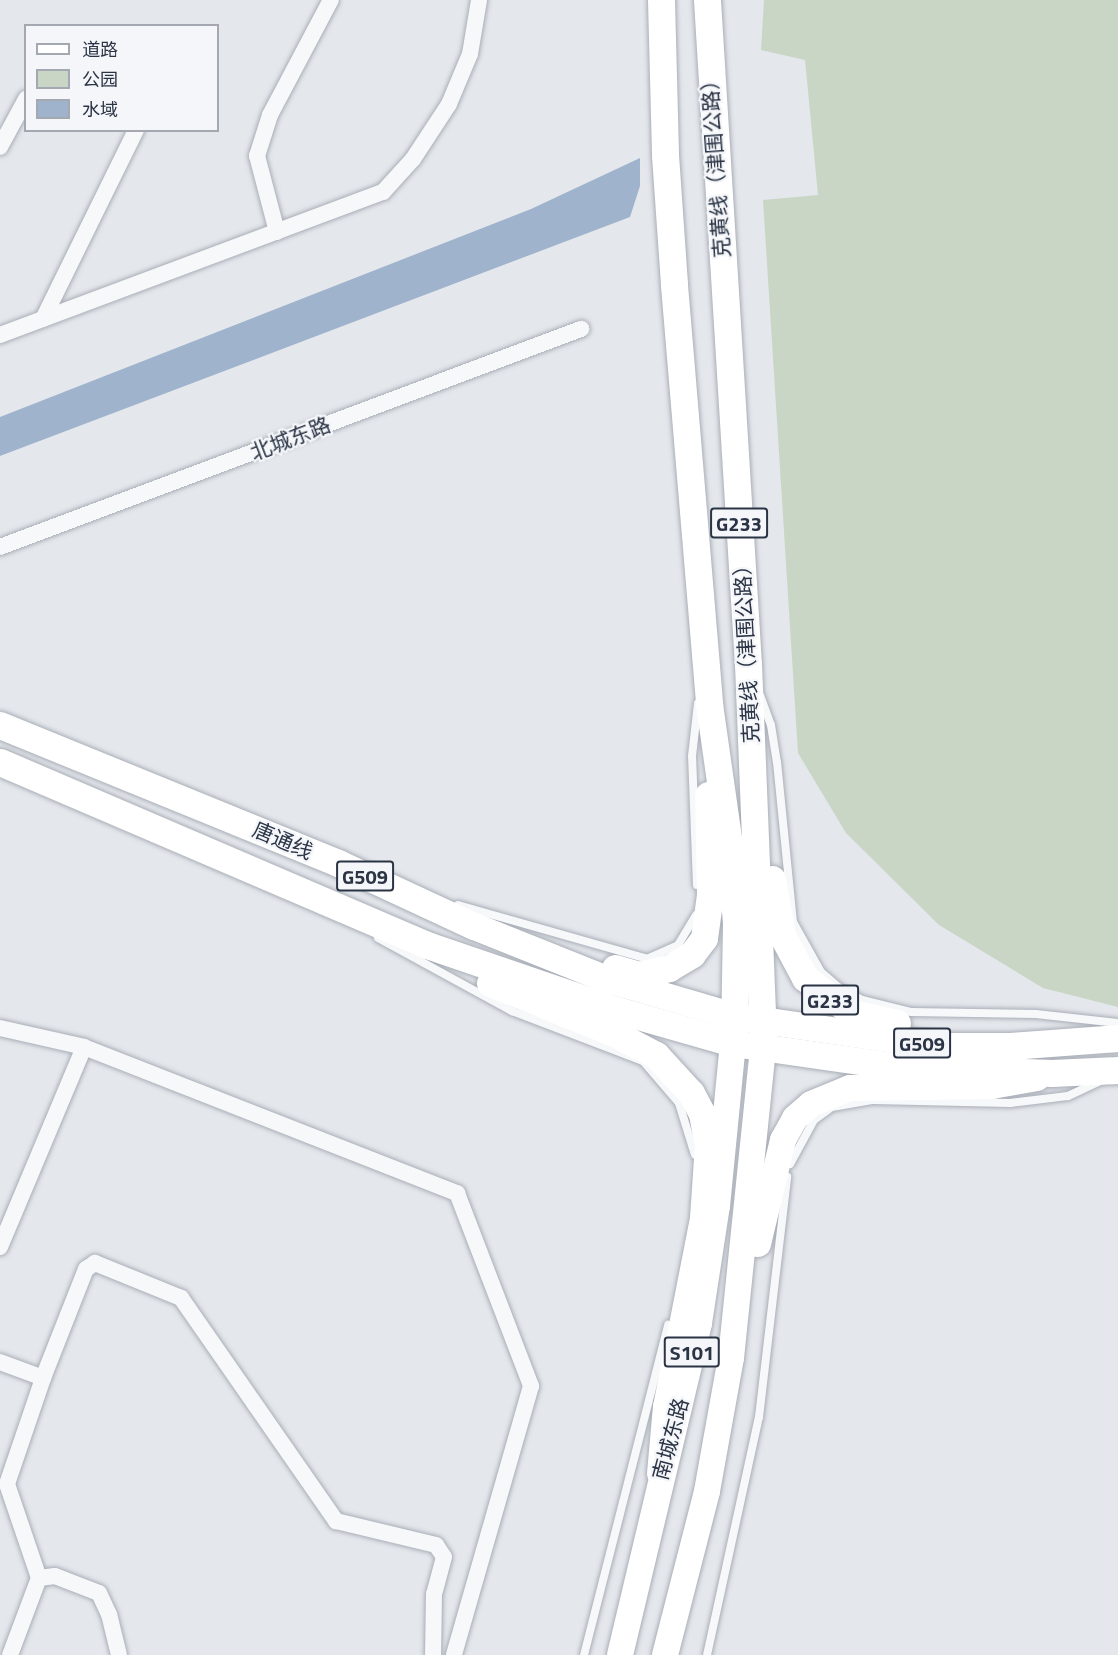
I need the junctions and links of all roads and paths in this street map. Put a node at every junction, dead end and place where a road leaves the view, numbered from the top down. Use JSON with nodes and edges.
{"nodes":[{"id":1,"x":331,"y":0,"type":"edge"},
{"id":2,"x":479,"y":0,"type":"edge"},
{"id":3,"x":661,"y":0,"type":"edge"},
{"id":4,"x":707,"y":0,"type":"edge"},
{"id":5,"x":24,"y":103,"type":"edge"},
{"id":6,"x":135,"y":132,"type":"edge"},
{"id":7,"x":0,"y":147,"type":"edge"},
{"id":8,"x":277,"y":232,"type":"junction"},
{"id":9,"x":43,"y":319,"type":"junction"},
{"id":10,"x":581,"y":329,"type":"dead end"},
{"id":11,"x":0,"y":335,"type":"edge"},
{"id":12,"x":0,"y":547,"type":"edge"},
{"id":13,"x":704,"y":637,"type":"junction"},
{"id":14,"x":748,"y":664,"type":"junction"},
{"id":15,"x":709,"y":704,"type":"junction"},
{"id":16,"x":0,"y":725,"type":"edge"},
{"id":17,"x":751,"y":734,"type":"junction"},
{"id":18,"x":0,"y":762,"type":"edge"},
{"id":19,"x":338,"y":863,"type":"junction"},
{"id":20,"x":329,"y":902,"type":"junction"},
{"id":21,"x":474,"y":926,"type":"junction"},
{"id":22,"x":427,"y":945,"type":"junction"},
{"id":23,"x":735,"y":1016,"type":"junction"},
{"id":24,"x":763,"y":1020,"type":"junction"},
{"id":25,"x":0,"y":1028,"type":"edge"},
{"id":26,"x":1115,"y":1033,"type":"edge"},
{"id":27,"x":733,"y":1043,"type":"junction"},
{"id":28,"x":84,"y":1047,"type":"junction"},
{"id":29,"x":763,"y":1047,"type":"junction"},
{"id":30,"x":1118,"y":1071,"type":"edge"},
{"id":31,"x":1052,"y":1073,"type":"junction"},
{"id":32,"x":694,"y":1168,"type":"dead end"},
{"id":33,"x":0,"y":1247,"type":"edge"},
{"id":34,"x":671,"y":1312,"type":"dead end"},
{"id":35,"x":731,"y":1358,"type":"junction"},
{"id":36,"x":0,"y":1362,"type":"edge"},
{"id":37,"x":43,"y":1378,"type":"junction"},
{"id":38,"x":660,"y":1473,"type":"junction"},
{"id":39,"x":39,"y":1578,"type":"junction"},
{"id":40,"x":10,"y":1655,"type":"edge"},
{"id":41,"x":119,"y":1655,"type":"edge"},
{"id":42,"x":433,"y":1655,"type":"edge"},
{"id":43,"x":454,"y":1655,"type":"edge"},
{"id":44,"x":584,"y":1655,"type":"edge"},
{"id":45,"x":620,"y":1655,"type":"edge"},
{"id":46,"x":665,"y":1655,"type":"edge"},
{"id":47,"x":707,"y":1655,"type":"edge"}],
"edges":[{"from":1,"to":8,"type":"street"},
{"from":2,"to":8,"type":"street"},
{"from":3,"to":13,"type":"highway","name":"克黄线（津围公路）","number":"G233"},
{"from":4,"to":14,"type":"highway","name":"克黄线（津围公路）","number":"G233"},
{"from":5,"to":7,"type":"street"},
{"from":6,"to":9,"type":"street"},
{"from":8,"to":9,"type":"street"},
{"from":9,"to":11,"type":"street"},
{"from":10,"to":12,"type":"street","name":"北城东路"},
{"from":13,"to":15,"type":"highway","name":"克黄线（津围公路）","number":"G233"},
{"from":13,"to":19,"type":"lane"},
{"from":14,"to":17,"type":"highway","name":"克黄线（津围公路）","number":"G233"},
{"from":14,"to":26,"type":"lane"},
{"from":15,"to":21,"type":"highway"},
{"from":15,"to":23,"type":"highway","name":"克黄线（津围公路）","number":"G233"},
{"from":16,"to":19,"type":"highway","name":"唐通线","number":"G509"},
{"from":17,"to":24,"type":"highway","name":"克黄线（津围公路）","number":"G233"},
{"from":17,"to":26,"type":"highway","number":"G233"},
{"from":18,"to":20,"type":"highway","name":"唐通线","number":"G509"},
{"from":19,"to":21,"type":"highway","name":"唐通线","number":"G509"},
{"from":20,"to":22,"type":"highway","name":"唐通线","number":"G509"},
{"from":20,"to":32,"type":"lane"},
{"from":21,"to":23,"type":"highway","name":"唐通线","number":"G509"},
{"from":22,"to":27,"type":"highway","name":"唐通线","number":"G509"},
{"from":22,"to":38,"type":"highway"},
{"from":23,"to":24,"type":"highway","number":"G509"},
{"from":23,"to":27,"type":"highway","name":"克黄线（津围公路）","number":"G233"},
{"from":24,"to":26,"type":"highway","number":"G509"},
{"from":24,"to":29,"type":"highway","name":"克黄线（津围公路）","number":"G233"},
{"from":25,"to":28,"type":"street"},
{"from":27,"to":29,"type":"highway","name":"唐通线"},
{"from":27,"to":38,"type":"main road","name":"南城东路","number":"S101"},
{"from":28,"to":33,"type":"street"},
{"from":28,"to":43,"type":"street"},
{"from":29,"to":31,"type":"highway","name":"唐通线"},
{"from":29,"to":35,"type":"main road","name":"南城东路","number":"S101"},
{"from":30,"to":31,"type":"highway","name":"唐通线"},
{"from":30,"to":47,"type":"lane"},
{"from":31,"to":35,"type":"main road"},
{"from":34,"to":44,"type":"lane"},
{"from":35,"to":46,"type":"main road","name":"南城东路","number":"S101"},
{"from":36,"to":37,"type":"street"},
{"from":37,"to":39,"type":"street"},
{"from":37,"to":42,"type":"street"},
{"from":38,"to":45,"type":"main road","name":"南城东路","number":"S101"},
{"from":39,"to":40,"type":"street"},
{"from":39,"to":41,"type":"street"}]}
